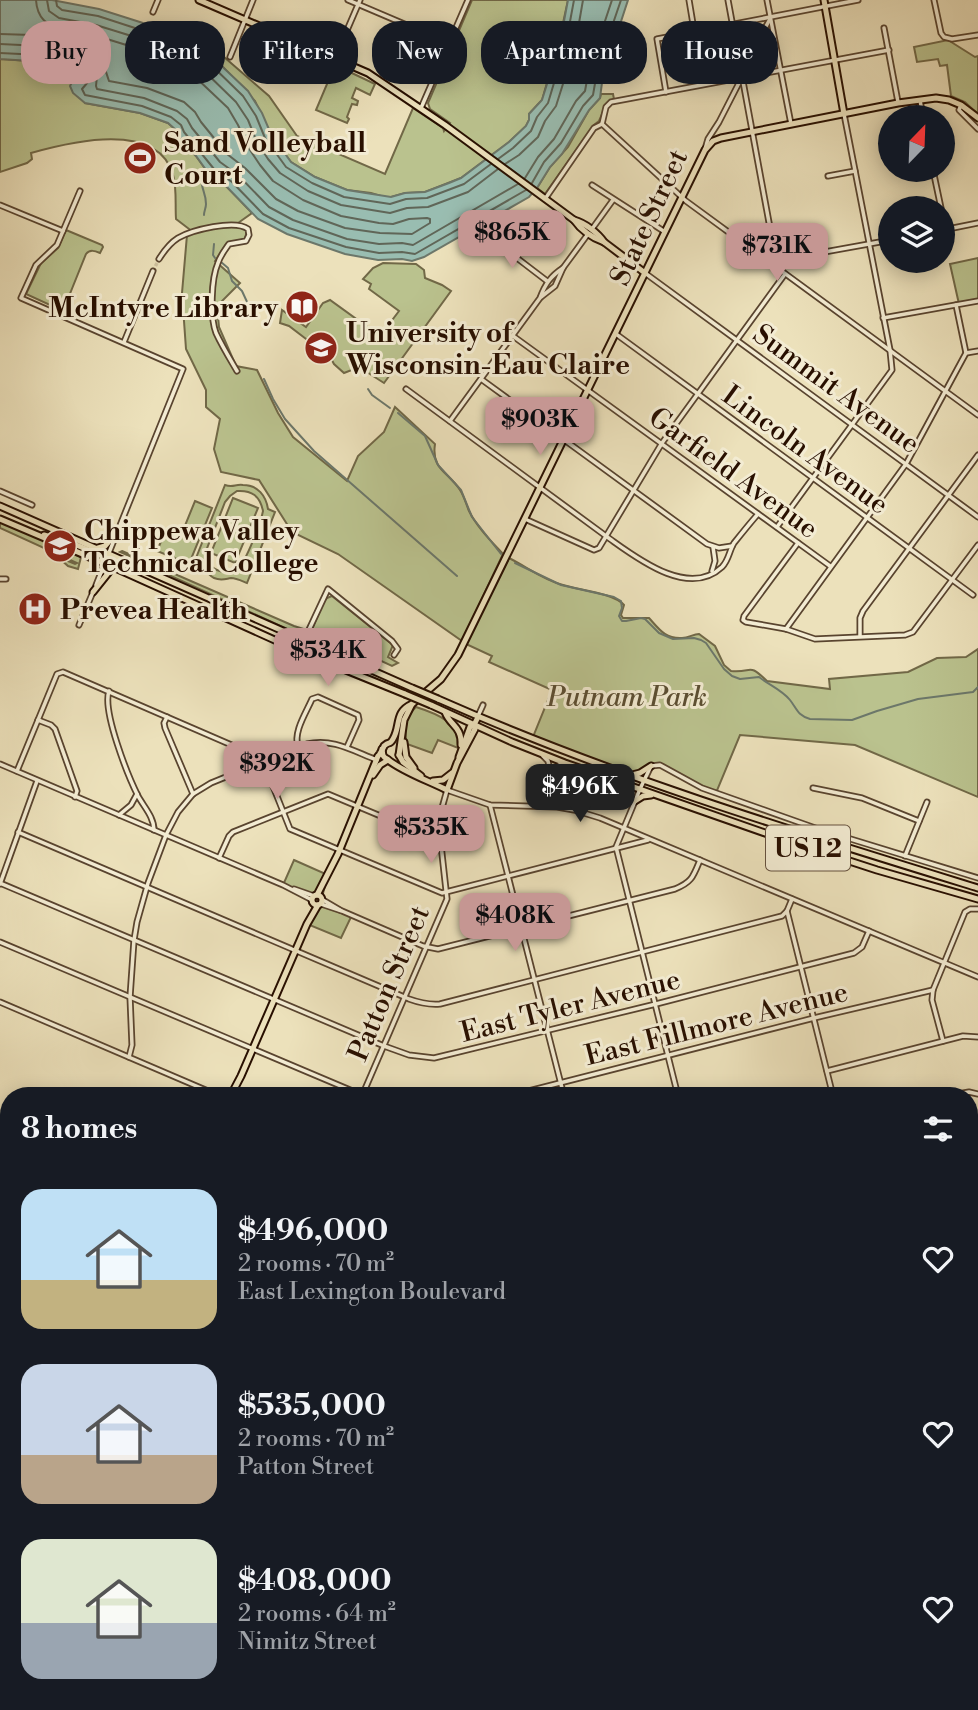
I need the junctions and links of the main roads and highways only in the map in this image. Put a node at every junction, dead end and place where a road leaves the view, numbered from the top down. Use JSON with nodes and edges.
{"nodes":[{"id":1,"x":200,"y":0,"type":"edge"},
{"id":2,"x":824,"y":3,"type":"edge"},
{"id":3,"x":844,"y":114,"type":"junction"},
{"id":4,"x":978,"y":118,"type":"edge"},
{"id":5,"x":645,"y":273,"type":"junction"},
{"id":6,"x":0,"y":506,"type":"edge"},
{"id":7,"x":0,"y":519,"type":"edge"},
{"id":8,"x":118,"y":531,"type":"road end"},
{"id":9,"x":34,"y":534,"type":"junction"},
{"id":10,"x":95,"y":548,"type":"junction"},
{"id":11,"x":109,"y":554,"type":"junction"},
{"id":12,"x":113,"y":567,"type":"junction"},
{"id":13,"x":93,"y":592,"type":"road end"},
{"id":14,"x":412,"y":704,"type":"junction"},
{"id":15,"x":445,"y":712,"type":"junction"},
{"id":16,"x":478,"y":717,"type":"junction"},
{"id":17,"x":474,"y":725,"type":"junction"},
{"id":18,"x":403,"y":728,"type":"junction"},
{"id":19,"x":491,"y":733,"type":"junction"},
{"id":20,"x":469,"y":741,"type":"junction"},
{"id":21,"x":388,"y":744,"type":"junction"},
{"id":22,"x":461,"y":747,"type":"junction"},
{"id":23,"x":382,"y":749,"type":"junction"},
{"id":24,"x":399,"y":754,"type":"junction"},
{"id":25,"x":389,"y":761,"type":"junction"},
{"id":26,"x":457,"y":763,"type":"junction"},
{"id":27,"x":651,"y":766,"type":"road end"},
{"id":28,"x":416,"y":771,"type":"junction"},
{"id":29,"x":454,"y":771,"type":"junction"},
{"id":30,"x":631,"y":775,"type":"junction"},
{"id":31,"x":369,"y":780,"type":"junction"},
{"id":32,"x":426,"y":780,"type":"junction"},
{"id":33,"x":655,"y":794,"type":"junction"},
{"id":34,"x":635,"y":801,"type":"road end"},
{"id":35,"x":978,"y":888,"type":"edge"},
{"id":36,"x":976,"y":898,"type":"edge"},
{"id":37,"x":235,"y":1087,"type":"edge"}],
"edges":[{"from":1,"to":5,"type":"main road","name":"Summit Avenue"},
{"from":2,"to":3,"type":"main road"},
{"from":3,"to":4,"type":"main road"},
{"from":3,"to":5,"type":"main road","name":"State Street"},
{"from":5,"to":14,"type":"main road","name":"State Street"},
{"from":6,"to":10,"type":"main road","number":"US 12"},
{"from":7,"to":9,"type":"main road","number":"US 12"},
{"from":8,"to":10,"type":"main road"},
{"from":9,"to":11,"type":"main road"},
{"from":9,"to":12,"type":"main road","number":"US 12"},
{"from":10,"to":11,"type":"main road","number":"US 12"},
{"from":11,"to":16,"type":"main road","number":"US 12","bridge":true},
{"from":12,"to":13,"type":"main road"},
{"from":12,"to":15,"type":"main road","number":"US 12","bridge":true},
{"from":14,"to":18,"type":"main road","name":"State Street"},
{"from":14,"to":21,"type":"main road","name":"State Street"},
{"from":15,"to":17,"type":"main road","number":"US 12"},
{"from":15,"to":22,"type":"main road"},
{"from":16,"to":17,"type":"main road","name":"Patton Street"},
{"from":16,"to":30,"type":"main road","number":"US 12"},
{"from":17,"to":19,"type":"main road","number":"US 12"},
{"from":17,"to":20,"type":"main road","name":"Patton Street"},
{"from":17,"to":22,"type":"main road","name":"Patton Street"},
{"from":18,"to":24,"type":"main road","name":"State Street"},
{"from":18,"to":28,"type":"main road"},
{"from":19,"to":20,"type":"main road"},
{"from":19,"to":33,"type":"main road","number":"US 12"},
{"from":20,"to":26,"type":"main road","name":"Patton Street"},
{"from":21,"to":23,"type":"main road"},
{"from":21,"to":24,"type":"main road"},
{"from":22,"to":26,"type":"main road","name":"Patton Street"},
{"from":23,"to":25,"type":"main road"},
{"from":23,"to":31,"type":"main road"},
{"from":24,"to":25,"type":"main road"},
{"from":24,"to":28,"type":"main road"},
{"from":25,"to":31,"type":"main road"},
{"from":25,"to":32,"type":"main road"},
{"from":26,"to":29,"type":"main road","name":"Patton Street"},
{"from":27,"to":30,"type":"main road"},
{"from":28,"to":32,"type":"main road"},
{"from":29,"to":32,"type":"main road"},
{"from":29,"to":32,"type":"main road","name":"Patton Street"},
{"from":30,"to":35,"type":"main road","number":"US 12"},
{"from":31,"to":37,"type":"main road"},
{"from":33,"to":34,"type":"main road"},
{"from":33,"to":36,"type":"main road","number":"US 12"}]}
